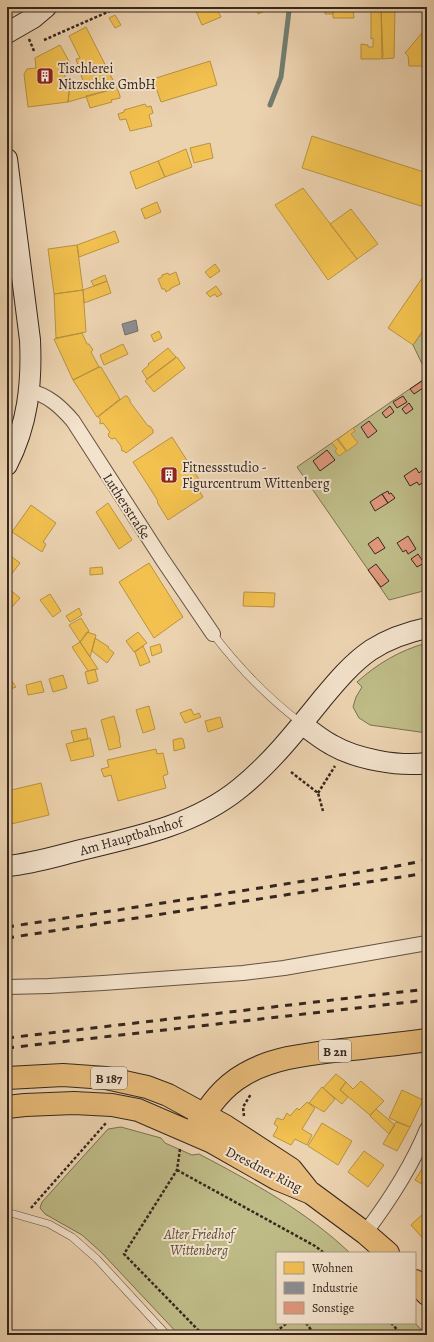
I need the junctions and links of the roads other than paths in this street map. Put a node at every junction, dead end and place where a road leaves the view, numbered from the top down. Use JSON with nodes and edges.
{"nodes":[{"id":1,"x":46,"y":7,"type":"edge"},
{"id":2,"x":7,"y":34,"type":"edge"},
{"id":3,"x":7,"y":159,"type":"edge"},
{"id":4,"x":30,"y":391,"type":"junction"},
{"id":5,"x":7,"y":464,"type":"edge"},
{"id":6,"x":427,"y":628,"type":"edge"},
{"id":7,"x":213,"y":634,"type":"joint"},
{"id":8,"x":302,"y":724,"type":"junction"},
{"id":9,"x":427,"y":763,"type":"edge"},
{"id":10,"x":7,"y":866,"type":"edge"},
{"id":11,"x":427,"y":943,"type":"edge"},
{"id":12,"x":7,"y":987,"type":"edge"},
{"id":13,"x":427,"y":1040,"type":"edge"},
{"id":14,"x":7,"y":1078,"type":"edge"},
{"id":15,"x":7,"y":1107,"type":"edge"},
{"id":16,"x":204,"y":1114,"type":"junction"},
{"id":17,"x":427,"y":1129,"type":"edge"},
{"id":18,"x":187,"y":1139,"type":"junction"},
{"id":19,"x":311,"y":1193,"type":"junction"},
{"id":20,"x":7,"y":1212,"type":"edge"},
{"id":21,"x":364,"y":1233,"type":"junction"},
{"id":22,"x":387,"y":1252,"type":"edge"},
{"id":23,"x":416,"y":1282,"type":"edge"},
{"id":24,"x":427,"y":1294,"type":"edge"},
{"id":25,"x":167,"y":1335,"type":"edge"}],
"edges":[{"from":1,"to":2,"type":"street"},
{"from":3,"to":4,"type":"street"},
{"from":4,"to":5,"type":"street"},
{"from":4,"to":7,"type":"street","name":"Lutherstraße"},
{"from":6,"to":8,"type":"street","name":"Am Hauptbahnhof"},
{"from":7,"to":8,"type":"lane"},
{"from":8,"to":9,"type":"street"},
{"from":8,"to":10,"type":"street","name":"Am Hauptbahnhof"},
{"from":11,"to":12,"type":"street"},
{"from":13,"to":16,"type":"main road","number":"B 2n"},
{"from":14,"to":16,"type":"main road","name":"Dresdner Ring","number":"B 187"},
{"from":15,"to":18,"type":"main road","name":"Dresdner Ring","number":"B 187"},
{"from":16,"to":18,"type":"main road","number":"B 2n"},
{"from":16,"to":19,"type":"main road","name":"Dresdner Ring","number":"B 187"},
{"from":17,"to":21,"type":"street"},
{"from":18,"to":19,"type":"main road","name":"Dresdner Ring","number":"B 187"},
{"from":19,"to":21,"type":"main road","number":"B 187"},
{"from":20,"to":25,"type":"lane"},
{"from":21,"to":22,"type":"main road","number":"B 187"},
{"from":23,"to":24,"type":"main road"}]}
